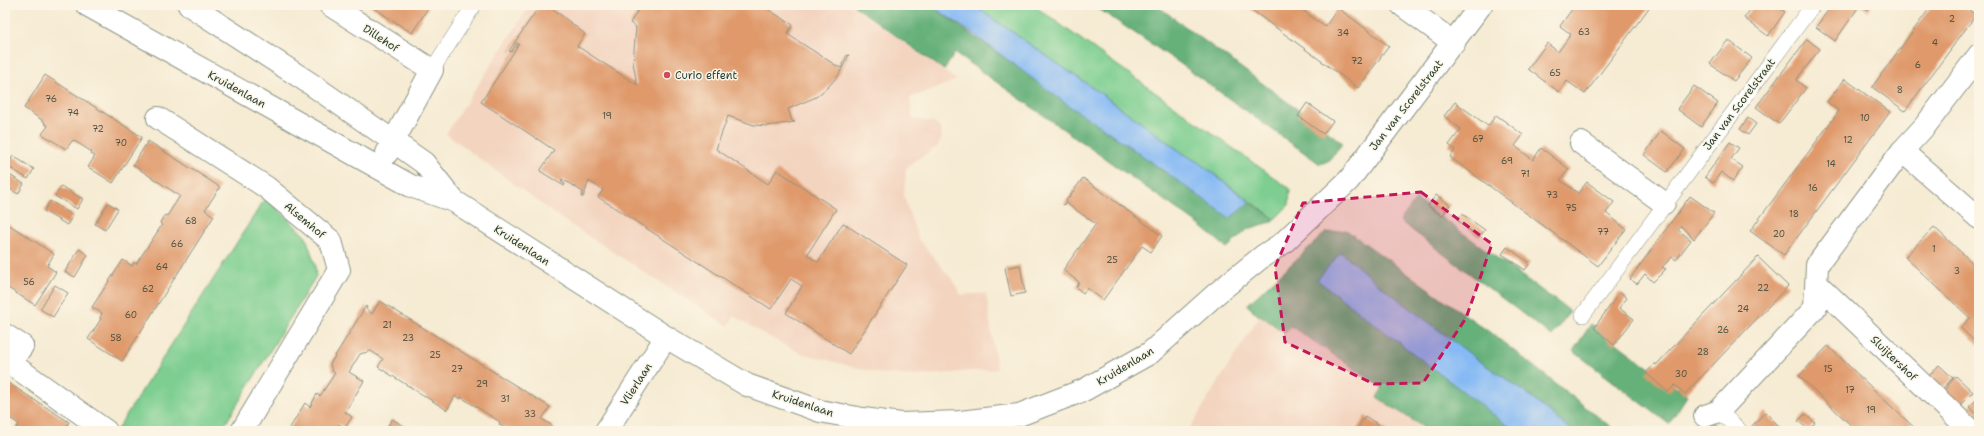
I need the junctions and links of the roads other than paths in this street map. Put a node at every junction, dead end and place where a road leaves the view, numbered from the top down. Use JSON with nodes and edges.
{"nodes":[{"id":1,"x":87,"y":5,"type":"edge"},
{"id":2,"x":189,"y":5,"type":"edge"},
{"id":3,"x":330,"y":5,"type":"edge"},
{"id":4,"x":474,"y":5,"type":"edge"},
{"id":5,"x":1402,"y":5,"type":"edge"},
{"id":6,"x":1481,"y":5,"type":"edge"},
{"id":7,"x":1813,"y":5,"type":"edge"},
{"id":8,"x":1454,"y":43,"type":"junction"},
{"id":9,"x":1979,"y":55,"type":"edge"},
{"id":10,"x":432,"y":70,"type":"junction"},
{"id":11,"x":158,"y":118,"type":"dead end"},
{"id":12,"x":393,"y":141,"type":"junction"},
{"id":13,"x":1580,"y":143,"type":"dead end"},
{"id":14,"x":1902,"y":151,"type":"junction"},
{"id":15,"x":379,"y":169,"type":"junction"},
{"id":16,"x":454,"y":201,"type":"junction"},
{"id":17,"x":1327,"y":202,"type":"joint"},
{"id":18,"x":1664,"y":203,"type":"junction"},
{"id":19,"x":1979,"y":218,"type":"edge"},
{"id":20,"x":1817,"y":284,"type":"junction"},
{"id":21,"x":1582,"y":315,"type":"dead end"},
{"id":22,"x":666,"y":336,"type":"junction"},
{"id":23,"x":14,"y":340,"type":"edge"},
{"id":24,"x":1712,"y":414,"type":"joint"},
{"id":25,"x":106,"y":431,"type":"edge"},
{"id":26,"x":242,"y":431,"type":"edge"},
{"id":27,"x":606,"y":431,"type":"edge"},
{"id":28,"x":1740,"y":431,"type":"edge"},
{"id":29,"x":1971,"y":431,"type":"edge"}],
"edges":[{"from":1,"to":15,"type":"street","name":"Kruidenlaan"},
{"from":2,"to":12,"type":"street","name":"Kruidenlaan"},
{"from":3,"to":10,"type":"street","name":"Dillehof"},
{"from":4,"to":10,"type":"lane"},
{"from":5,"to":8,"type":"street"},
{"from":6,"to":8,"type":"street","name":"Jan van Scorelstraat"},
{"from":7,"to":18,"type":"lane","name":"Jan van Scorelstraat"},
{"from":8,"to":17,"type":"street","name":"Jan van Scorelstraat"},
{"from":9,"to":14,"type":"street"},
{"from":10,"to":12,"type":"street"},
{"from":11,"to":26,"type":"street","name":"Alsemhof"},
{"from":12,"to":15,"type":"street"},
{"from":12,"to":16,"type":"street","name":"Kruidenlaan"},
{"from":13,"to":18,"type":"street"},
{"from":14,"to":19,"type":"street"},
{"from":14,"to":20,"type":"street"},
{"from":15,"to":16,"type":"street","name":"Kruidenlaan"},
{"from":16,"to":22,"type":"street","name":"Kruidenlaan"},
{"from":17,"to":22,"type":"street","name":"Kruidenlaan"},
{"from":18,"to":21,"type":"lane","name":"Jan van Scorelstraat"},
{"from":20,"to":24,"type":"street"},
{"from":20,"to":29,"type":"street","name":"Sluijtershof"},
{"from":22,"to":27,"type":"street","name":"Vlierlaan"},
{"from":23,"to":25,"type":"street"},
{"from":24,"to":28,"type":"lane"}]}
